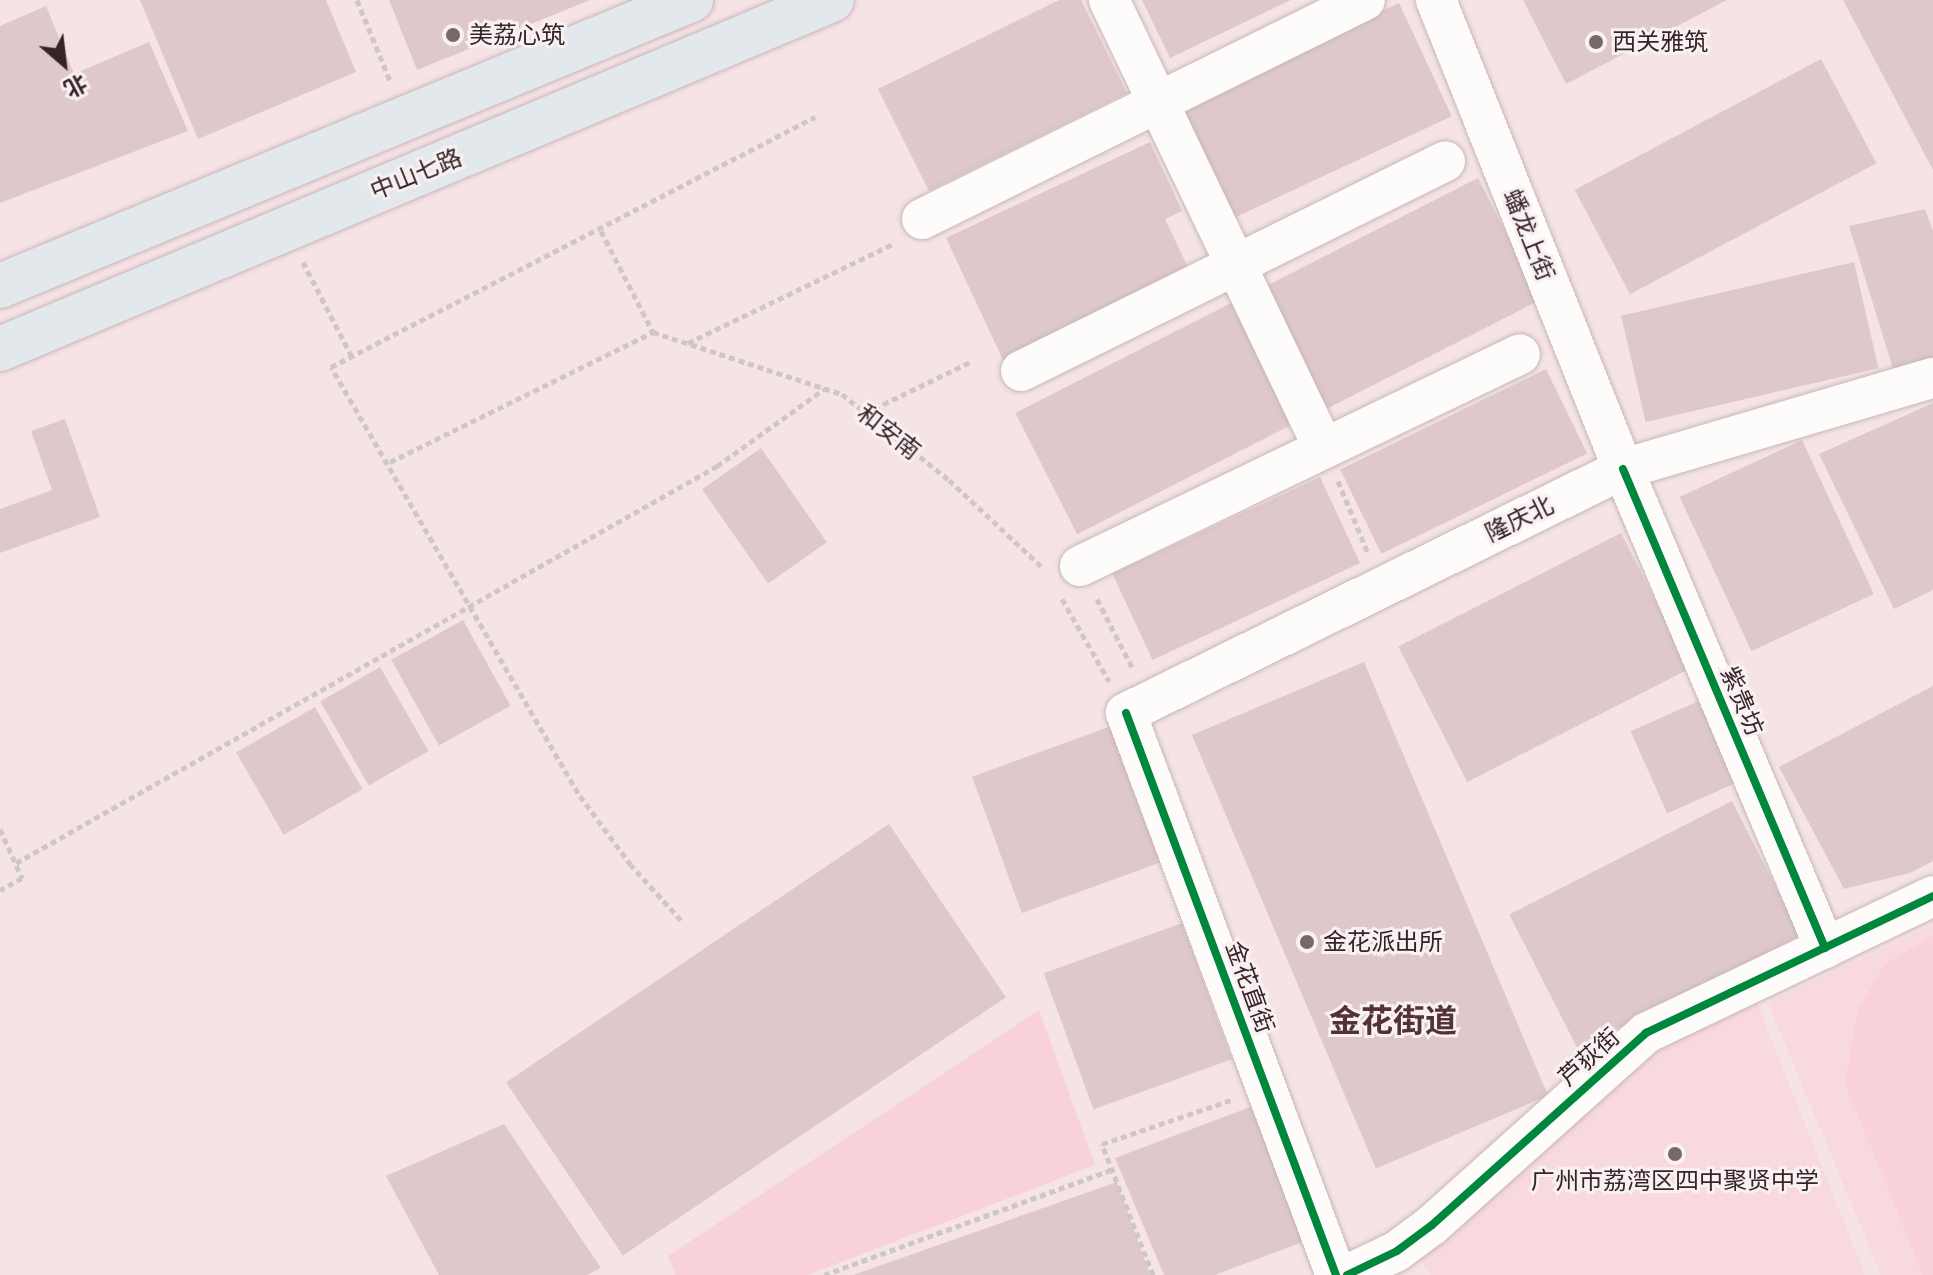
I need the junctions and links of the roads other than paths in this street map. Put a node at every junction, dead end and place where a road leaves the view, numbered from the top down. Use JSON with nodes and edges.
{"nodes":[{"id":1,"x":691,"y":0,"type":"edge"},
{"id":2,"x":832,"y":0,"type":"edge"},
{"id":3,"x":1109,"y":0,"type":"edge"},
{"id":4,"x":1365,"y":0,"type":"edge"},
{"id":5,"x":1436,"y":0,"type":"edge"},
{"id":6,"x":1156,"y":100,"type":"junction"},
{"id":7,"x":1445,"y":161,"type":"dead end"},
{"id":8,"x":914,"y":229,"type":"road end"},
{"id":9,"x":1235,"y":265,"type":"junction"},
{"id":10,"x":0,"y":286,"type":"edge"},
{"id":11,"x":0,"y":349,"type":"edge"},
{"id":12,"x":1520,"y":354,"type":"dead end"},
{"id":13,"x":1021,"y":371,"type":"dead end"},
{"id":14,"x":1933,"y":378,"type":"edge"},
{"id":15,"x":1323,"y":447,"type":"junction"},
{"id":16,"x":1623,"y":469,"type":"junction"},
{"id":17,"x":1063,"y":580,"type":"road end"},
{"id":18,"x":1138,"y":707,"type":"joint"},
{"id":19,"x":1933,"y":896,"type":"edge"},
{"id":20,"x":1825,"y":948,"type":"junction"},
{"id":21,"x":1336,"y":1275,"type":"edge"},
{"id":22,"x":1347,"y":1275,"type":"edge"}],
"edges":[{"from":1,"to":10,"type":"main road"},
{"from":2,"to":11,"type":"main road","name":"中山七路"},
{"from":3,"to":6,"type":"street"},
{"from":4,"to":6,"type":"street"},
{"from":5,"to":16,"type":"street","name":"蟠龙上街"},
{"from":6,"to":8,"type":"street"},
{"from":6,"to":9,"type":"street"},
{"from":7,"to":9,"type":"street"},
{"from":9,"to":13,"type":"street"},
{"from":9,"to":15,"type":"street"},
{"from":12,"to":15,"type":"street"},
{"from":14,"to":16,"type":"street","name":"隆庆北"},
{"from":15,"to":17,"type":"street"},
{"from":16,"to":18,"type":"street","name":"隆庆北"},
{"from":16,"to":20,"type":"street","name":"紫贵坊"},
{"from":18,"to":21,"type":"street","name":"金花直街"},
{"from":19,"to":20,"type":"street","name":"芦荻街"},
{"from":20,"to":22,"type":"street","name":"芦荻街"}]}
